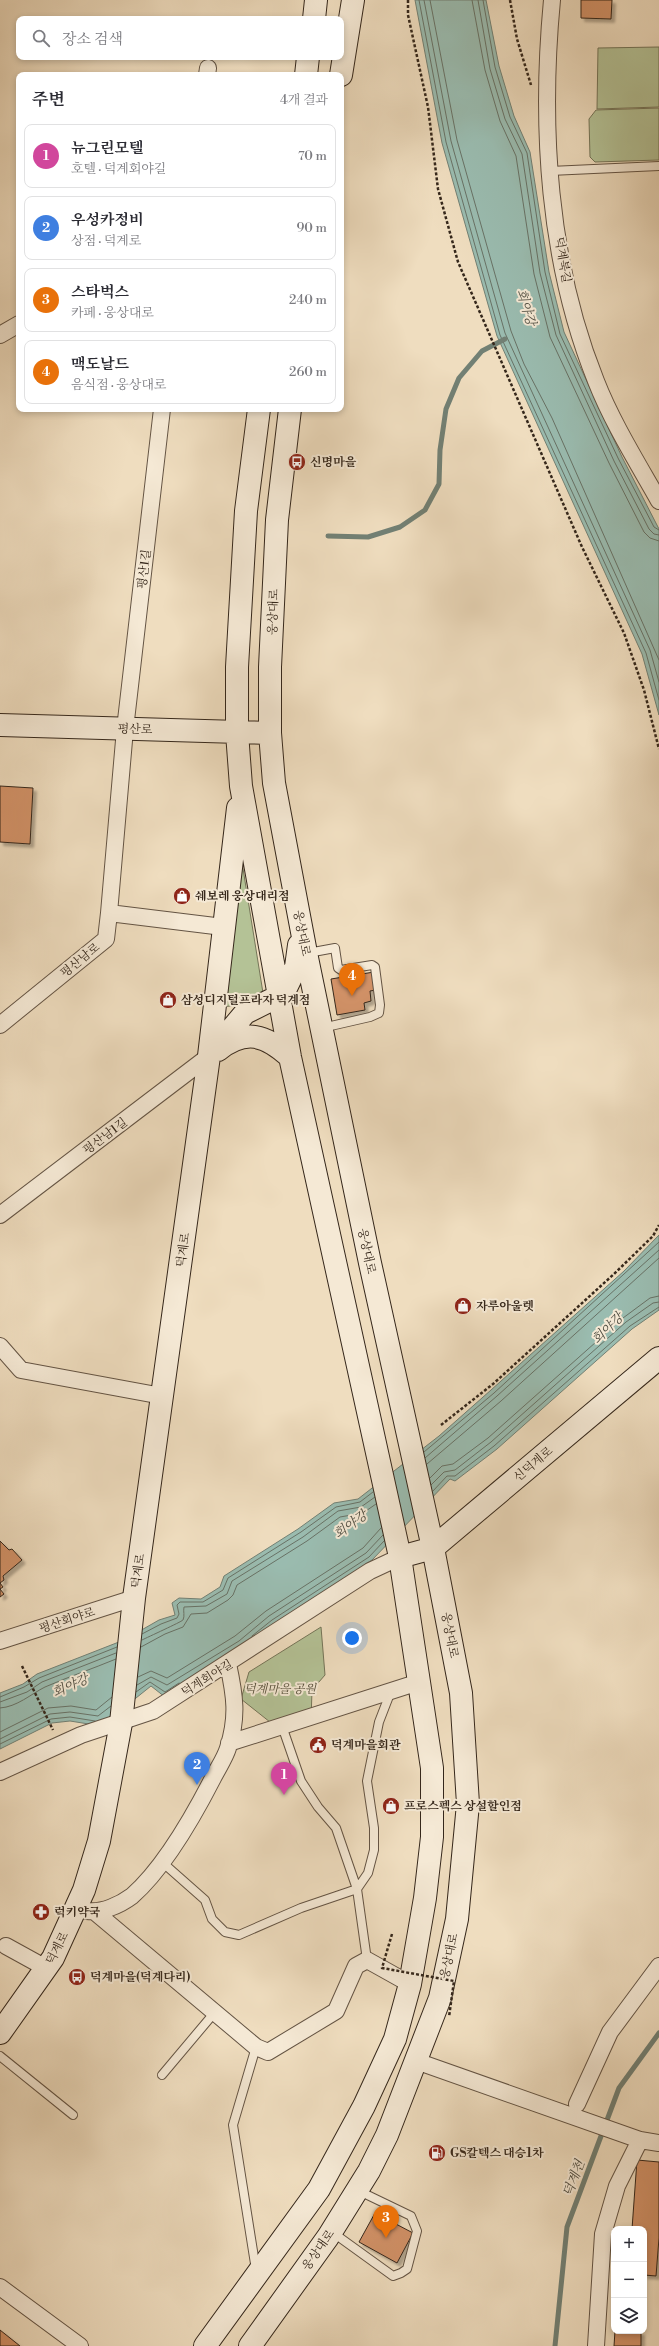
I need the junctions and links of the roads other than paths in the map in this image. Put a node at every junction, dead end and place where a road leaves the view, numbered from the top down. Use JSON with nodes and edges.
{"nodes":[{"id":1,"x":316,"y":0,"type":"edge"},
{"id":2,"x":353,"y":0,"type":"edge"},
{"id":3,"x":552,"y":0,"type":"edge"},
{"id":4,"x":314,"y":16,"type":"edge"},
{"id":5,"x":344,"y":56,"type":"edge"},
{"id":6,"x":308,"y":60,"type":"edge"},
{"id":7,"x":343,"y":60,"type":"edge"},
{"id":8,"x":306,"y":72,"type":"edge"},
{"id":9,"x":341,"y":72,"type":"edge"},
{"id":10,"x":659,"y":166,"type":"edge"},
{"id":11,"x":550,"y":171,"type":"junction"},
{"id":12,"x":16,"y":326,"type":"edge"},
{"id":13,"x":0,"y":336,"type":"edge"},
{"id":14,"x":162,"y":412,"type":"edge"},
{"id":15,"x":259,"y":412,"type":"edge"},
{"id":16,"x":290,"y":412,"type":"edge"},
{"id":17,"x":659,"y":501,"type":"edge"},
{"id":18,"x":0,"y":725,"type":"edge"},
{"id":19,"x":125,"y":729,"type":"junction"},
{"id":20,"x":237,"y":733,"type":"junction"},
{"id":21,"x":270,"y":733,"type":"junction"},
{"id":22,"x":241,"y":786,"type":"junction"},
{"id":23,"x":109,"y":913,"type":"junction"},
{"id":24,"x":223,"y":926,"type":"junction"},
{"id":25,"x":300,"y":926,"type":"junction"},
{"id":26,"x":306,"y":953,"type":"junction"},
{"id":27,"x":278,"y":996,"type":"junction"},
{"id":28,"x":0,"y":1025,"type":"edge"},
{"id":29,"x":321,"y":1028,"type":"junction"},
{"id":30,"x":209,"y":1056,"type":"junction"},
{"id":31,"x":290,"y":1057,"type":"junction"},
{"id":32,"x":0,"y":1215,"type":"edge"},
{"id":33,"x":0,"y":1346,"type":"edge"},
{"id":34,"x":659,"y":1358,"type":"edge"},
{"id":35,"x":5,"y":1364,"type":"edge"},
{"id":36,"x":162,"y":1396,"type":"junction"},
{"id":37,"x":433,"y":1548,"type":"junction"},
{"id":38,"x":399,"y":1550,"type":"junction"},
{"id":39,"x":133,"y":1604,"type":"junction"},
{"id":40,"x":0,"y":1641,"type":"edge"},
{"id":41,"x":228,"y":1664,"type":"junction"},
{"id":42,"x":419,"y":1682,"type":"junction"},
{"id":43,"x":391,"y":1691,"type":"junction"},
{"id":44,"x":122,"y":1717,"type":"junction"},
{"id":45,"x":282,"y":1726,"type":"junction"},
{"id":46,"x":229,"y":1743,"type":"junction"},
{"id":47,"x":0,"y":1772,"type":"edge"},
{"id":48,"x":162,"y":1862,"type":"junction"},
{"id":49,"x":357,"y":1888,"type":"junction"},
{"id":50,"x":86,"y":1910,"type":"junction"},
{"id":51,"x":6,"y":1946,"type":"dead end"},
{"id":52,"x":367,"y":1960,"type":"junction"},
{"id":53,"x":659,"y":1966,"type":"edge"},
{"id":54,"x":46,"y":1968,"type":"junction"},
{"id":55,"x":410,"y":1984,"type":"junction"},
{"id":56,"x":215,"y":2012,"type":"junction"},
{"id":57,"x":0,"y":2034,"type":"edge"},
{"id":58,"x":256,"y":2047,"type":"junction"},
{"id":59,"x":0,"y":2056,"type":"edge"},
{"id":60,"x":416,"y":2062,"type":"junction"},
{"id":61,"x":162,"y":2075,"type":"dead end"},
{"id":62,"x":578,"y":2104,"type":"dead end"},
{"id":63,"x":73,"y":2115,"type":"dead end"},
{"id":64,"x":640,"y":2140,"type":"junction"},
{"id":65,"x":659,"y":2143,"type":"edge"},
{"id":66,"x":357,"y":2190,"type":"junction"},
{"id":67,"x":331,"y":2232,"type":"junction"},
{"id":68,"x":257,"y":2274,"type":"junction"},
{"id":69,"x":0,"y":2287,"type":"edge"},
{"id":70,"x":80,"y":2346,"type":"edge"},
{"id":71,"x":205,"y":2346,"type":"edge"},
{"id":72,"x":250,"y":2346,"type":"edge"},
{"id":73,"x":596,"y":2346,"type":"edge"}],
"edges":[{"from":1,"to":4,"type":"main road"},
{"from":2,"to":5,"type":"main road"},
{"from":3,"to":11,"type":"street","name":"덕계북길"},
{"from":6,"to":8,"type":"main road"},
{"from":7,"to":9,"type":"main road"},
{"from":10,"to":11,"type":"lane"},
{"from":11,"to":17,"type":"street","name":"덕계북길"},
{"from":12,"to":13,"type":"street"},
{"from":14,"to":19,"type":"street","name":"평산1길"},
{"from":15,"to":20,"type":"main road"},
{"from":16,"to":21,"type":"main road","name":"웅상대로"},
{"from":18,"to":19,"type":"main road","name":"평산로"},
{"from":19,"to":20,"type":"main road","name":"평산로"},
{"from":19,"to":23,"type":"street","name":"평산1길"},
{"from":20,"to":21,"type":"main road","name":"평산로"},
{"from":20,"to":22,"type":"main road"},
{"from":21,"to":25,"type":"main road","name":"웅상대로"},
{"from":22,"to":24,"type":"main road","name":"덕계로"},
{"from":22,"to":27,"type":"main road"},
{"from":23,"to":24,"type":"street"},
{"from":23,"to":28,"type":"street","name":"평산남로"},
{"from":24,"to":30,"type":"main road","name":"덕계로"},
{"from":25,"to":26,"type":"main road","name":"웅상대로"},
{"from":25,"to":27,"type":"main road"},
{"from":26,"to":29,"type":"main road","name":"웅상대로"},
{"from":26,"to":29,"type":"lane"},
{"from":27,"to":30,"type":"main road"},
{"from":27,"to":31,"type":"main road"},
{"from":29,"to":37,"type":"main road","name":"웅상대로"},
{"from":30,"to":31,"type":"main road"},
{"from":30,"to":32,"type":"street","name":"평산남1길"},
{"from":30,"to":36,"type":"main road","name":"덕계로"},
{"from":31,"to":38,"type":"main road"},
{"from":33,"to":35,"type":"street"},
{"from":34,"to":37,"type":"main road","name":"신덕계로"},
{"from":35,"to":36,"type":"street"},
{"from":36,"to":39,"type":"main road","name":"덕계로"},
{"from":37,"to":38,"type":"main road","name":"신덕계로"},
{"from":37,"to":60,"type":"main road","name":"웅상대로"},
{"from":38,"to":41,"type":"street","name":"덕계회야길"},
{"from":38,"to":42,"type":"main road"},
{"from":39,"to":40,"type":"street","name":"평산회야로"},
{"from":39,"to":44,"type":"main road","name":"덕계로"},
{"from":41,"to":44,"type":"street","name":"덕계회야길"},
{"from":41,"to":46,"type":"street"},
{"from":42,"to":43,"type":"street"},
{"from":42,"to":55,"type":"main road"},
{"from":43,"to":45,"type":"street"},
{"from":43,"to":49,"type":"lane"},
{"from":44,"to":47,"type":"street","name":"덕계회야길"},
{"from":44,"to":50,"type":"main road","name":"덕계로"},
{"from":45,"to":46,"type":"street"},
{"from":45,"to":49,"type":"lane"},
{"from":46,"to":48,"type":"street"},
{"from":48,"to":49,"type":"lane"},
{"from":48,"to":50,"type":"street"},
{"from":49,"to":52,"type":"lane"},
{"from":50,"to":54,"type":"main road","name":"덕계로"},
{"from":50,"to":56,"type":"street"},
{"from":51,"to":54,"type":"street"},
{"from":52,"to":55,"type":"street"},
{"from":52,"to":58,"type":"street"},
{"from":53,"to":62,"type":"street"},
{"from":54,"to":57,"type":"main road","name":"덕계로"},
{"from":55,"to":68,"type":"main road"},
{"from":56,"to":58,"type":"street"},
{"from":56,"to":61,"type":"lane"},
{"from":58,"to":68,"type":"lane"},
{"from":59,"to":63,"type":"lane"},
{"from":60,"to":64,"type":"street"},
{"from":60,"to":66,"type":"main road","name":"웅상대로"},
{"from":64,"to":65,"type":"street"},
{"from":64,"to":73,"type":"street"},
{"from":66,"to":67,"type":"main road","name":"웅상대로"},
{"from":66,"to":67,"type":"lane"},
{"from":67,"to":72,"type":"main road","name":"웅상대로"},
{"from":68,"to":71,"type":"main road"},
{"from":69,"to":70,"type":"street"}]}
